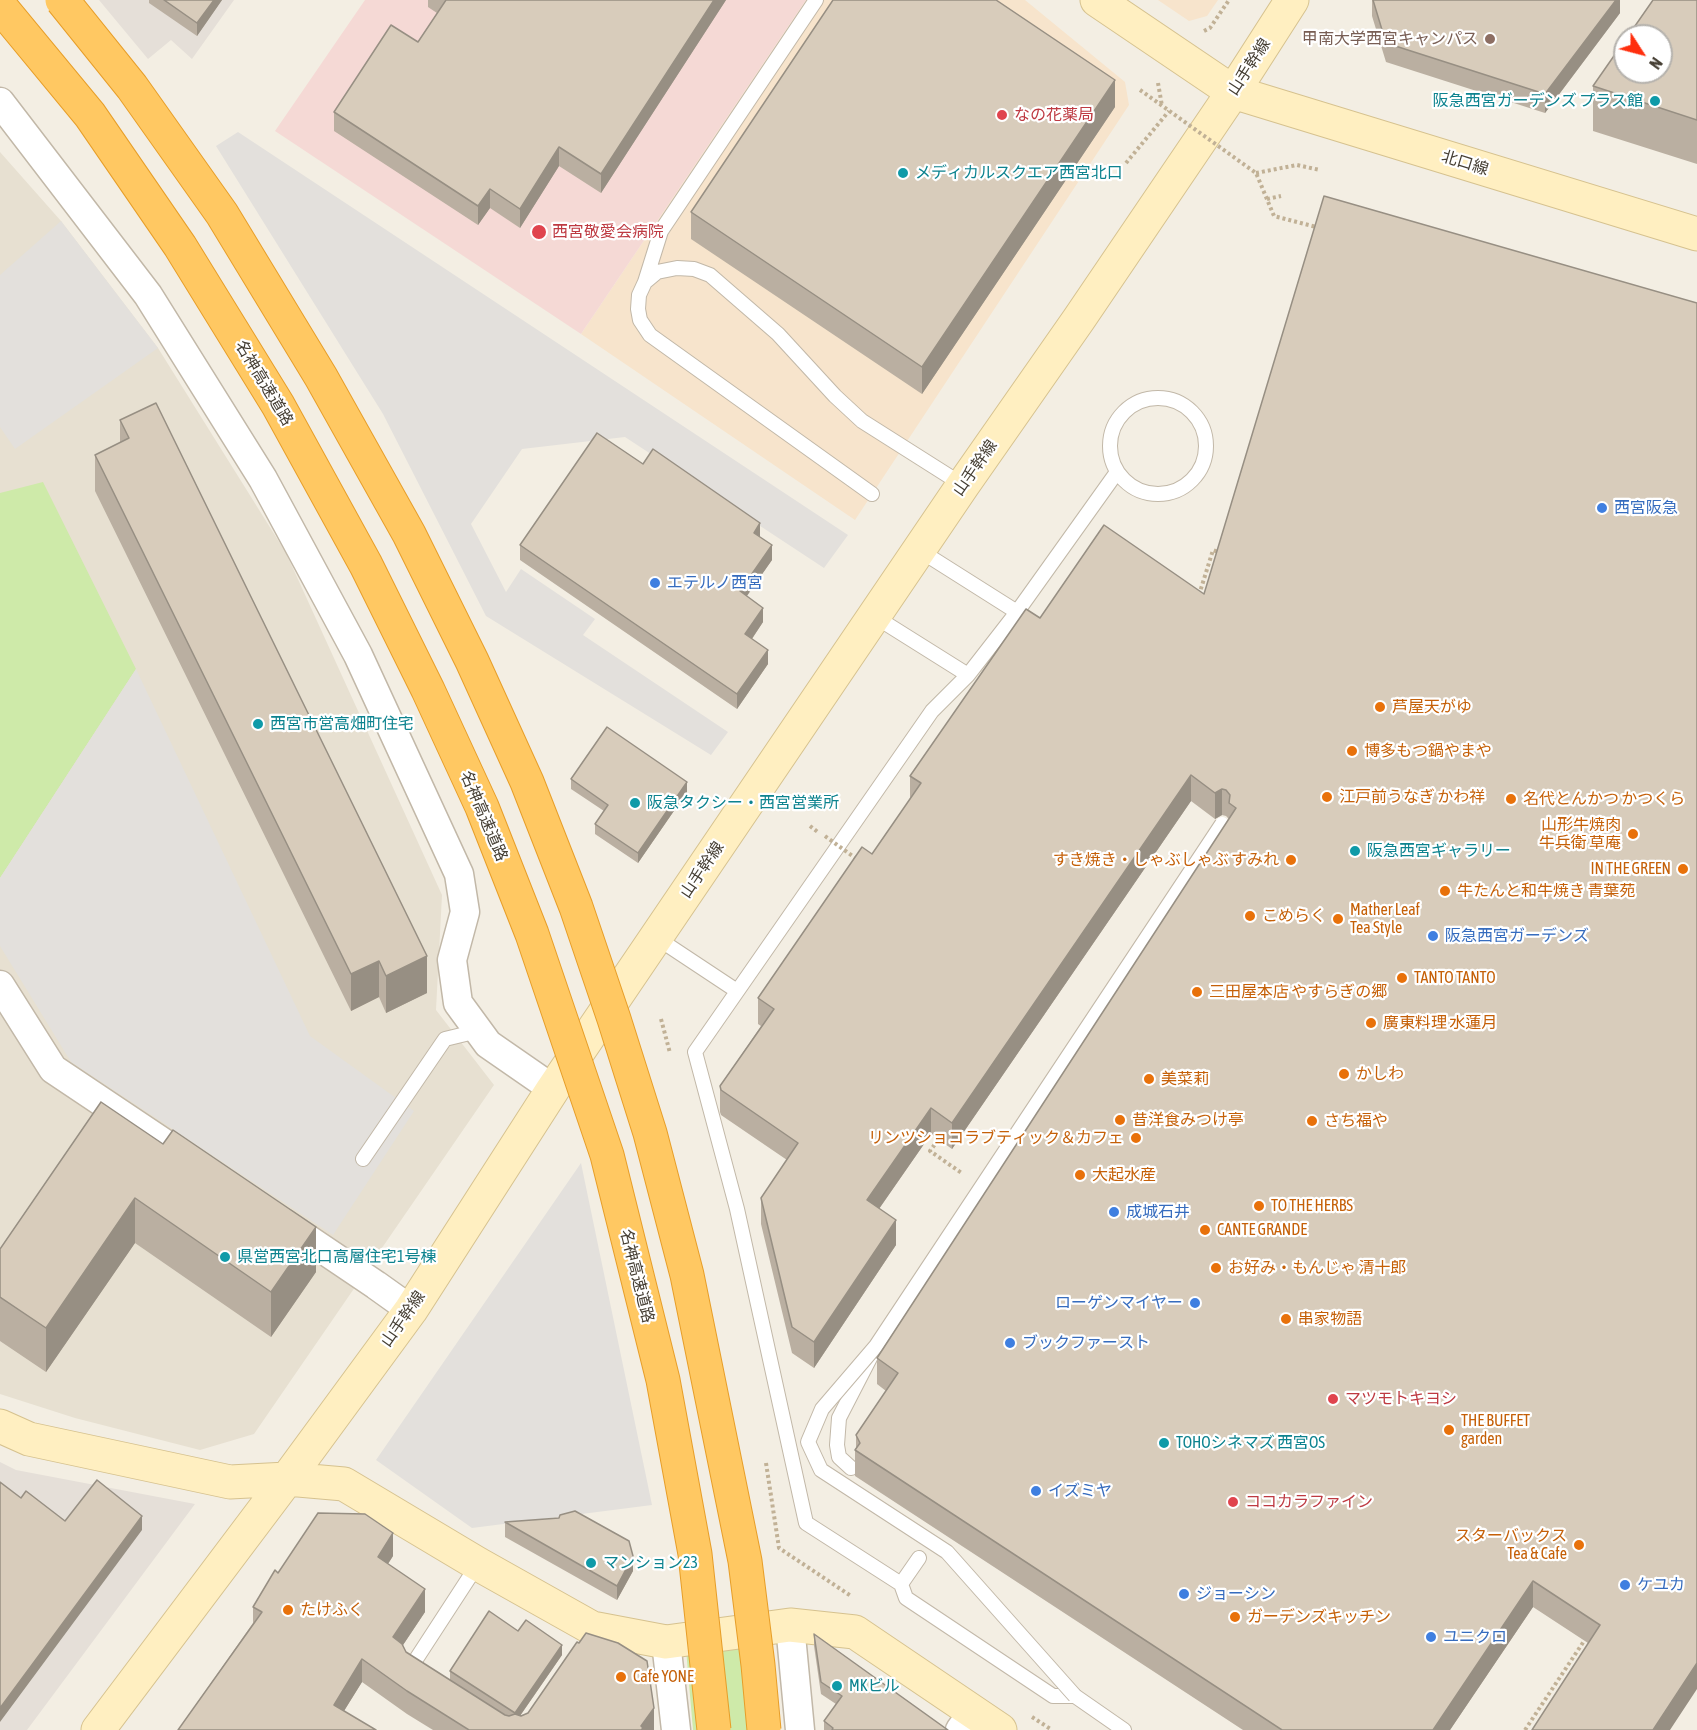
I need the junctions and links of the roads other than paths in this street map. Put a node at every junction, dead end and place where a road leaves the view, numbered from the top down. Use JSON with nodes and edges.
{"nodes":[{"id":1,"x":62,"y":0,"type":"edge"},
{"id":2,"x":816,"y":0,"type":"edge"},
{"id":3,"x":1097,"y":0,"type":"edge"},
{"id":4,"x":1292,"y":0,"type":"edge"},
{"id":5,"x":0,"y":6,"type":"edge"},
{"id":6,"x":1233,"y":92,"type":"junction"},
{"id":7,"x":0,"y":102,"type":"edge"},
{"id":8,"x":1697,"y":234,"type":"edge"},
{"id":9,"x":645,"y":282,"type":"junction"},
{"id":10,"x":1117,"y":472,"type":"junction"},
{"id":11,"x":963,"y":485,"type":"junction"},
{"id":12,"x":872,"y":494,"type":"dead end"},
{"id":13,"x":919,"y":550,"type":"junction"},
{"id":14,"x":1017,"y":612,"type":"junction"},
{"id":15,"x":874,"y":616,"type":"junction"},
{"id":16,"x":968,"y":675,"type":"junction"},
{"id":17,"x":1222,"y":824,"type":"edge"},
{"id":18,"x":657,"y":938,"type":"junction"},
{"id":19,"x":0,"y":985,"type":"edge"},
{"id":20,"x":737,"y":991,"type":"junction"},
{"id":21,"x":478,"y":1031,"type":"junction"},
{"id":22,"x":553,"y":1089,"type":"junction"},
{"id":23,"x":363,"y":1159,"type":"dead end"},
{"id":24,"x":219,"y":1180,"type":"edge"},
{"id":25,"x":259,"y":1206,"type":"edge"},
{"id":26,"x":411,"y":1310,"type":"junction"},
{"id":27,"x":876,"y":1346,"type":"junction"},
{"id":28,"x":0,"y":1426,"type":"edge"},
{"id":29,"x":852,"y":1468,"type":"dead end"},
{"id":30,"x":287,"y":1479,"type":"junction"},
{"id":31,"x":919,"y":1558,"type":"dead end"},
{"id":32,"x":478,"y":1564,"type":"junction"},
{"id":33,"x":901,"y":1584,"type":"junction"},
{"id":34,"x":790,"y":1625,"type":"junction"},
{"id":35,"x":666,"y":1642,"type":"junction"},
{"id":36,"x":431,"y":1679,"type":"edge"},
{"id":37,"x":1075,"y":1696,"type":"junction"},
{"id":38,"x":967,"y":1721,"type":"edge"},
{"id":39,"x":98,"y":1730,"type":"edge"},
{"id":40,"x":676,"y":1730,"type":"edge"},
{"id":41,"x":714,"y":1730,"type":"edge"},
{"id":42,"x":764,"y":1730,"type":"edge"},
{"id":43,"x":800,"y":1730,"type":"edge"},
{"id":44,"x":1000,"y":1730,"type":"edge"},
{"id":45,"x":1124,"y":1730,"type":"edge"}],
"edges":[{"from":1,"to":42,"type":"highway","bridge":true},
{"from":2,"to":9,"type":"lane"},
{"from":3,"to":6,"type":"street","name":"北口線"},
{"from":4,"to":6,"type":"street","name":"山手幹線"},
{"from":5,"to":41,"type":"highway","name":"名神高速道路","bridge":true},
{"from":6,"to":8,"type":"street","name":"北口線"},
{"from":6,"to":11,"type":"street","name":"山手幹線"},
{"from":7,"to":21,"type":"street"},
{"from":9,"to":11,"type":"lane"},
{"from":9,"to":12,"type":"lane"},
{"from":10,"to":10,"type":"lane"},
{"from":10,"to":14,"type":"lane"},
{"from":11,"to":13,"type":"street","name":"山手幹線"},
{"from":13,"to":14,"type":"lane"},
{"from":13,"to":15,"type":"street","name":"山手幹線"},
{"from":14,"to":16,"type":"lane"},
{"from":15,"to":16,"type":"lane"},
{"from":15,"to":18,"type":"street","name":"山手幹線"},
{"from":16,"to":20,"type":"lane"},
{"from":17,"to":27,"type":"lane","bridge":true},
{"from":18,"to":20,"type":"lane"},
{"from":18,"to":22,"type":"street","name":"山手幹線"},
{"from":19,"to":24,"type":"street"},
{"from":20,"to":33,"type":"lane"},
{"from":21,"to":22,"type":"street"},
{"from":21,"to":23,"type":"lane"},
{"from":22,"to":26,"type":"street","name":"山手幹線"},
{"from":25,"to":26,"type":"street"},
{"from":26,"to":30,"type":"street","name":"山手幹線"},
{"from":27,"to":29,"type":"lane","bridge":true},
{"from":27,"to":37,"type":"lane","bridge":true},
{"from":28,"to":30,"type":"street"},
{"from":30,"to":32,"type":"street"},
{"from":30,"to":39,"type":"street","name":"山手幹線"},
{"from":31,"to":33,"type":"lane"},
{"from":32,"to":35,"type":"street"},
{"from":32,"to":36,"type":"lane"},
{"from":33,"to":37,"type":"lane"},
{"from":34,"to":35,"type":"street"},
{"from":34,"to":38,"type":"street"},
{"from":34,"to":43,"type":"street"},
{"from":35,"to":40,"type":"street"},
{"from":37,"to":45,"type":"lane"},
{"from":38,"to":44,"type":"street"}]}
